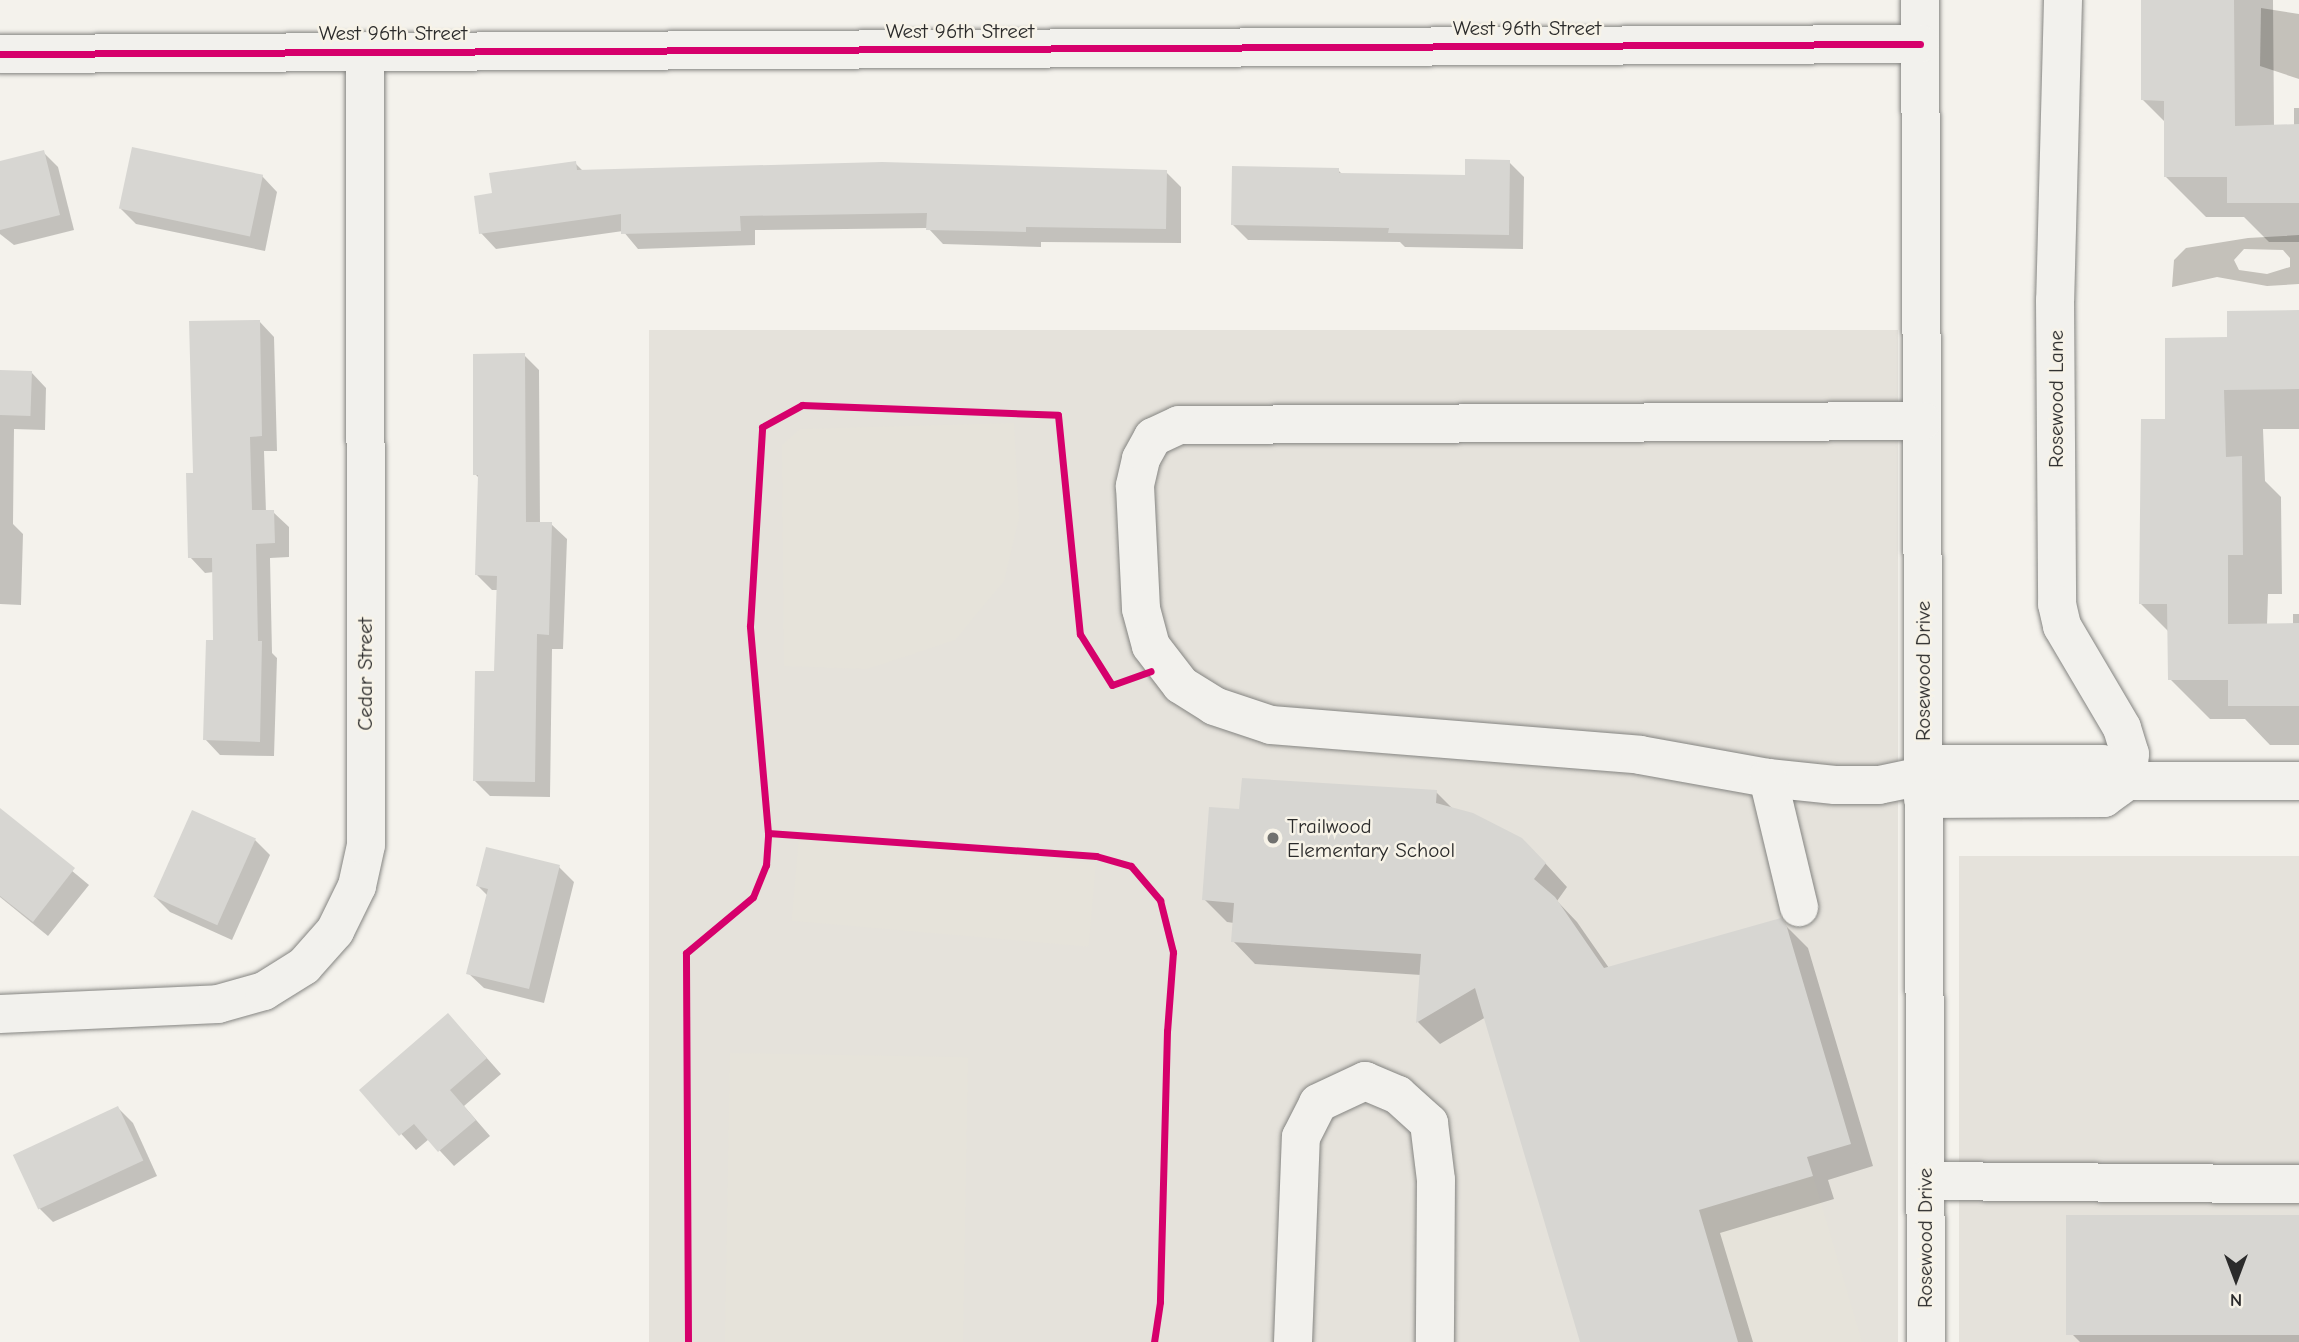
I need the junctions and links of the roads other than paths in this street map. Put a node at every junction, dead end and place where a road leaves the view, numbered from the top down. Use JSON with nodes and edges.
{"nodes":[{"id":1,"x":1920,"y":0,"type":"edge"},
{"id":2,"x":2063,"y":0,"type":"edge"},
{"id":3,"x":1920,"y":44,"type":"junction"},
{"id":4,"x":365,"y":51,"type":"junction"},
{"id":5,"x":0,"y":54,"type":"edge"},
{"id":6,"x":1922,"y":421,"type":"junction"},
{"id":7,"x":1769,"y":778,"type":"junction"},
{"id":8,"x":1923,"y":780,"type":"junction"},
{"id":9,"x":2127,"y":781,"type":"junction"},
{"id":10,"x":2299,"y":781,"type":"edge"},
{"id":11,"x":1799,"y":907,"type":"dead end"},
{"id":12,"x":0,"y":1014,"type":"edge"},
{"id":13,"x":1925,"y":1181,"type":"junction"},
{"id":14,"x":2299,"y":1184,"type":"edge"},
{"id":15,"x":1293,"y":1342,"type":"edge"},
{"id":16,"x":1435,"y":1342,"type":"edge"},
{"id":17,"x":1926,"y":1342,"type":"edge"}],
"edges":[{"from":1,"to":3,"type":"street","name":"Rosewood Drive"},
{"from":2,"to":9,"type":"street","name":"Rosewood Lane"},
{"from":3,"to":4,"type":"street","name":"West 96th Street"},
{"from":3,"to":6,"type":"street","name":"Rosewood Drive"},
{"from":4,"to":5,"type":"street","name":"West 96th Street"},
{"from":4,"to":12,"type":"street","name":"Cedar Street"},
{"from":6,"to":7,"type":"street"},
{"from":6,"to":8,"type":"street","name":"Rosewood Drive"},
{"from":7,"to":8,"type":"street"},
{"from":7,"to":11,"type":"street"},
{"from":8,"to":9,"type":"street"},
{"from":8,"to":13,"type":"street","name":"Rosewood Drive"},
{"from":9,"to":10,"type":"street"},
{"from":13,"to":14,"type":"street"},
{"from":13,"to":17,"type":"street","name":"Rosewood Drive"},
{"from":15,"to":16,"type":"street"}]}
